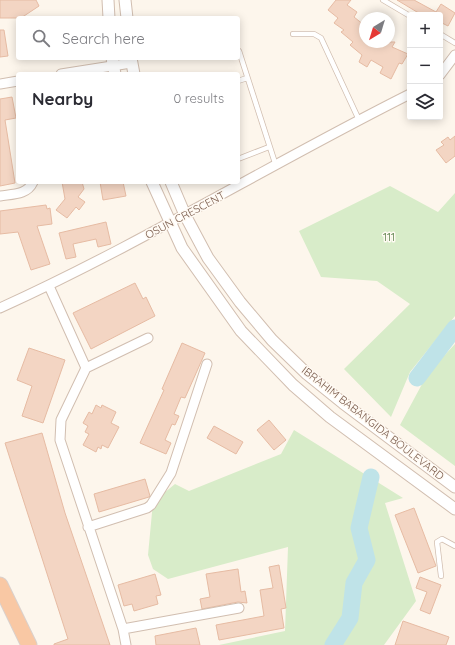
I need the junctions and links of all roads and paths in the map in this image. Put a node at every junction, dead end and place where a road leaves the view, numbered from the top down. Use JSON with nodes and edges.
{"nodes":[{"id":1,"x":108,"y":0,"type":"edge"},
{"id":2,"x":125,"y":0,"type":"edge"},
{"id":3,"x":383,"y":0,"type":"edge"},
{"id":4,"x":407,"y":14,"type":"edge"},
{"id":5,"x":109,"y":16,"type":"edge"},
{"id":6,"x":127,"y":16,"type":"edge"},
{"id":7,"x":293,"y":34,"type":"dead end"},
{"id":8,"x":443,"y":36,"type":"edge"},
{"id":9,"x":455,"y":43,"type":"edge"},
{"id":10,"x":240,"y":54,"type":"edge"},
{"id":11,"x":455,"y":56,"type":"edge"},
{"id":12,"x":132,"y":65,"type":"edge"},
{"id":13,"x":113,"y":66,"type":"edge"},
{"id":14,"x":443,"y":71,"type":"edge"},
{"id":15,"x":74,"y":72,"type":"edge"},
{"id":16,"x":247,"y":78,"type":"junction"},
{"id":17,"x":240,"y":80,"type":"edge"},
{"id":18,"x":16,"y":81,"type":"edge"},
{"id":19,"x":0,"y":84,"type":"edge"},
{"id":20,"x":407,"y":96,"type":"edge"},
{"id":21,"x":358,"y":120,"type":"junction"},
{"id":22,"x":268,"y":147,"type":"junction"},
{"id":23,"x":240,"y":158,"type":"edge"},
{"id":24,"x":276,"y":166,"type":"junction"},
{"id":25,"x":32,"y":184,"type":"edge"},
{"id":26,"x":153,"y":184,"type":"edge"},
{"id":27,"x":172,"y":184,"type":"edge"},
{"id":28,"x":0,"y":196,"type":"edge"},
{"id":29,"x":185,"y":215,"type":"junction"},
{"id":30,"x":169,"y":224,"type":"junction"},
{"id":31,"x":49,"y":286,"type":"junction"},
{"id":32,"x":0,"y":308,"type":"edge"},
{"id":33,"x":148,"y":338,"type":"dead end"},
{"id":34,"x":208,"y":364,"type":"dead end"},
{"id":35,"x":86,"y":368,"type":"junction"},
{"id":36,"x":455,"y":487,"type":"edge"},
{"id":37,"x":455,"y":509,"type":"edge"},
{"id":38,"x":88,"y":527,"type":"junction"},
{"id":39,"x":455,"y":546,"type":"edge"},
{"id":40,"x":441,"y":576,"type":"dead end"},
{"id":41,"x":0,"y":585,"type":"edge"},
{"id":42,"x":239,"y":608,"type":"dead end"},
{"id":43,"x":123,"y":629,"type":"junction"},
{"id":44,"x":29,"y":645,"type":"edge"},
{"id":45,"x":126,"y":645,"type":"edge"}],
"edges":[{"from":1,"to":5,"type":"street"},
{"from":2,"to":6,"type":"street"},
{"from":3,"to":4,"type":"lane"},
{"from":7,"to":21,"type":"lane"},
{"from":8,"to":9,"type":"lane"},
{"from":10,"to":16,"type":"lane"},
{"from":11,"to":14,"type":"street"},
{"from":12,"to":13,"type":"street"},
{"from":13,"to":15,"type":"street"},
{"from":16,"to":17,"type":"lane"},
{"from":16,"to":22,"type":"lane"},
{"from":18,"to":19,"type":"street"},
{"from":20,"to":21,"type":"street","name":"OSUN CRESCENT"},
{"from":21,"to":24,"type":"street","name":"OSUN CRESCENT"},
{"from":22,"to":23,"type":"lane"},
{"from":22,"to":24,"type":"lane"},
{"from":24,"to":29,"type":"street","name":"OSUN CRESCENT"},
{"from":25,"to":28,"type":"street"},
{"from":26,"to":30,"type":"street","name":"IBRAHIM BABANGIDA BOULEVARD"},
{"from":27,"to":29,"type":"street","name":"IBRAHIM BABANGIDA BOULEVARD"},
{"from":29,"to":30,"type":"street","name":"OSUN CRESCENT"},
{"from":29,"to":36,"type":"street","name":"IBRAHIM BABANGIDA BOULEVARD"},
{"from":30,"to":31,"type":"street","name":"OSUN CRESCENT"},
{"from":30,"to":37,"type":"street","name":"IBRAHIM BABANGIDA BOULEVARD"},
{"from":31,"to":32,"type":"street","name":"OSUN CRESCENT"},
{"from":31,"to":35,"type":"street"},
{"from":33,"to":35,"type":"street"},
{"from":34,"to":38,"type":"street"},
{"from":35,"to":38,"type":"street"},
{"from":38,"to":43,"type":"street"},
{"from":39,"to":40,"type":"lane"},
{"from":41,"to":44,"type":"highway"},
{"from":42,"to":43,"type":"street"},
{"from":43,"to":45,"type":"street"}]}
